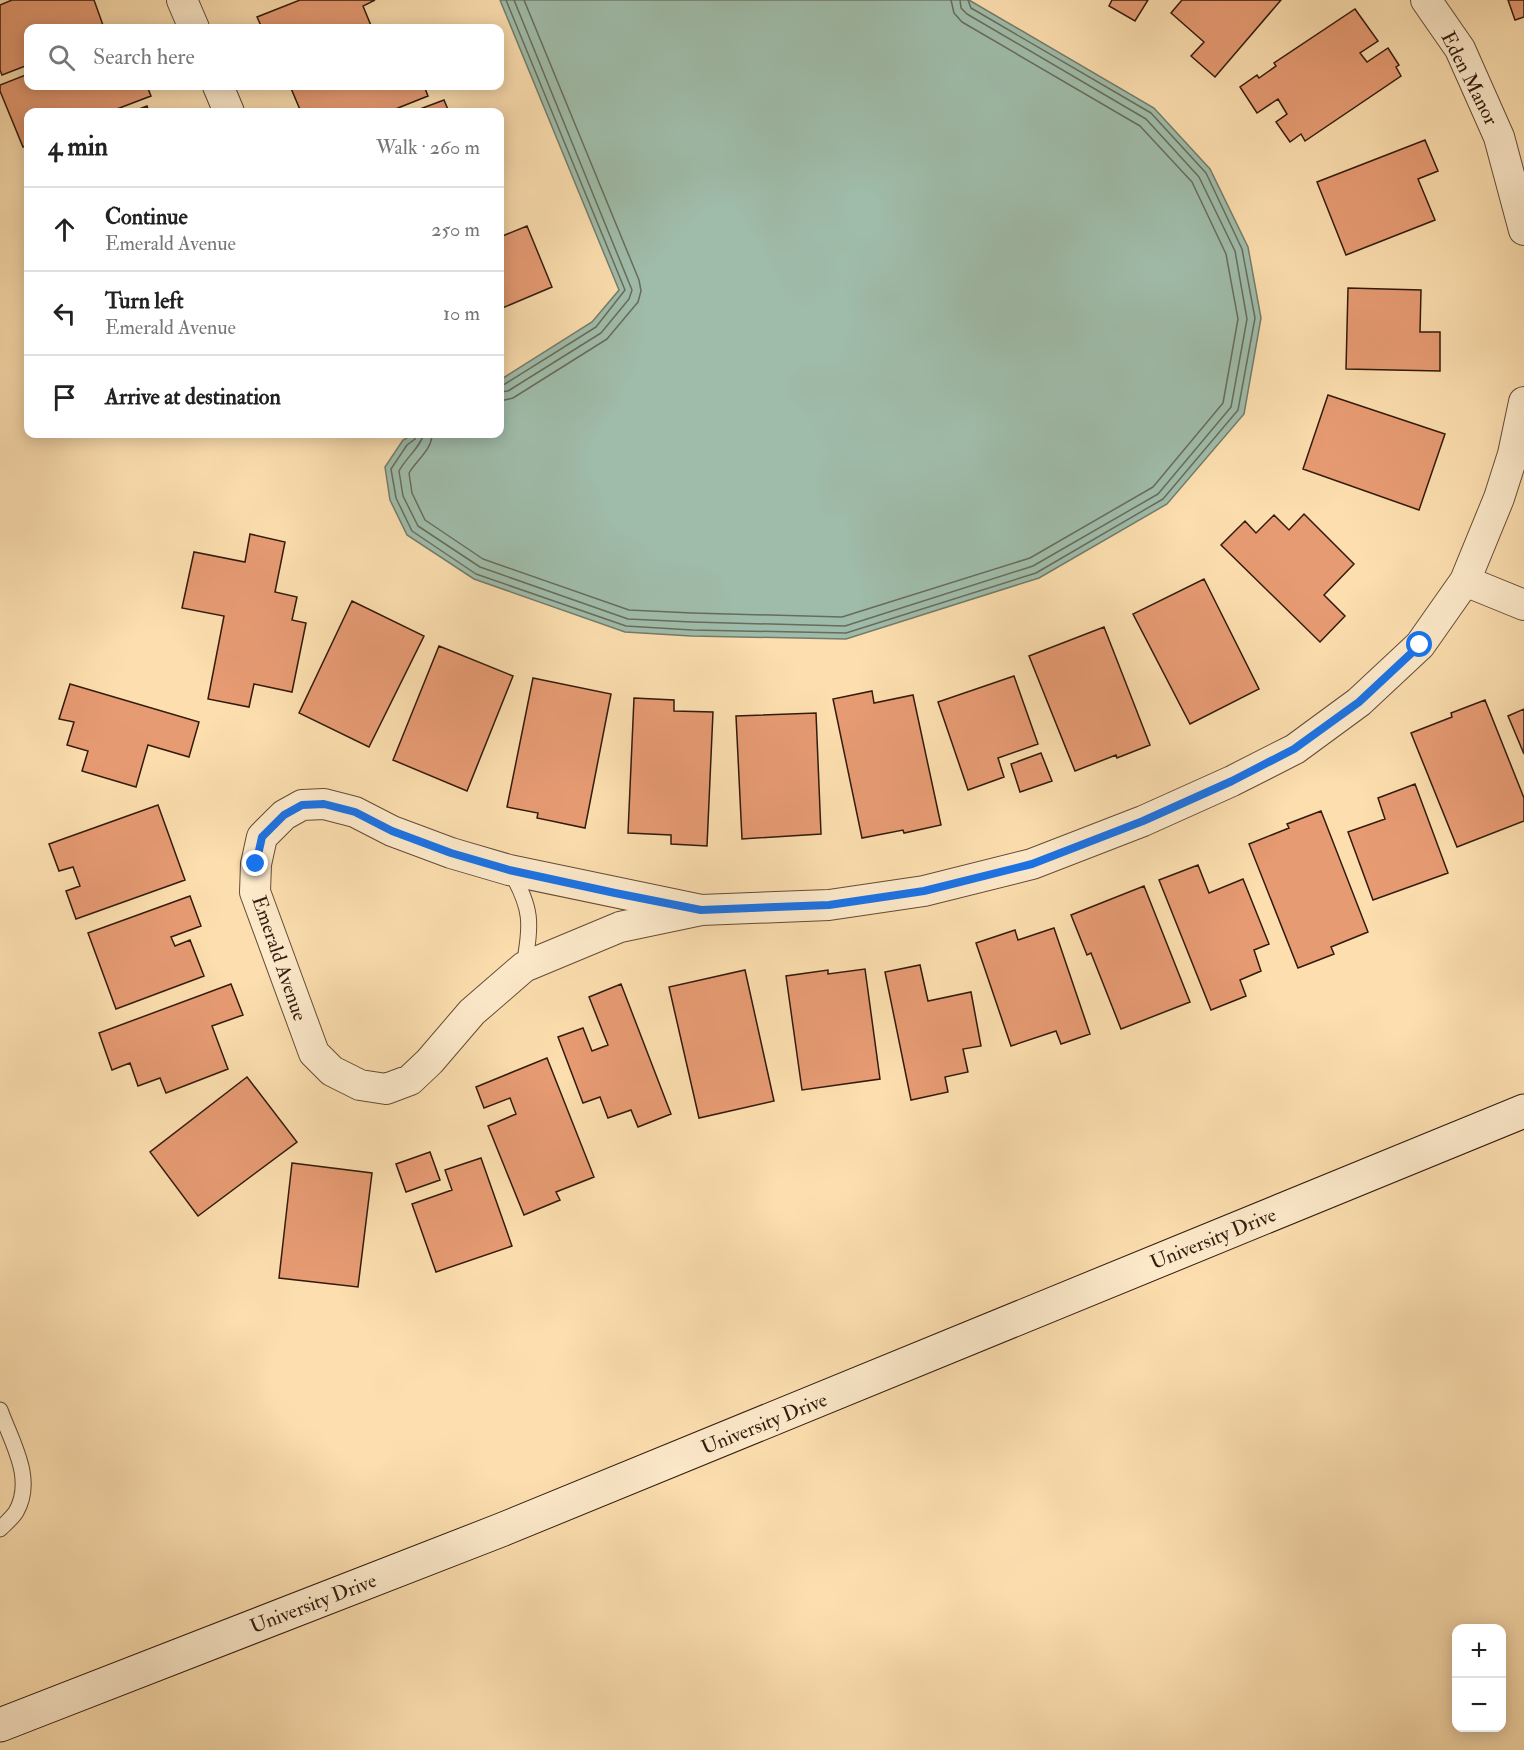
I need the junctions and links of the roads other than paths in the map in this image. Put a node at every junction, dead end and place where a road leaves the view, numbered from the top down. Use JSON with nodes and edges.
{"nodes":[{"id":1,"x":182,"y":0,"type":"edge"},
{"id":2,"x":1426,"y":0,"type":"edge"},
{"id":3,"x":192,"y":24,"type":"edge"},
{"id":4,"x":220,"y":90,"type":"edge"},
{"id":5,"x":227,"y":108,"type":"edge"},
{"id":6,"x":1524,"y":230,"type":"edge"},
{"id":7,"x":1524,"y":402,"type":"edge"},
{"id":8,"x":1513,"y":491,"type":"edge"},
{"id":9,"x":1465,"y":581,"type":"junction"},
{"id":10,"x":1524,"y":605,"type":"edge"},
{"id":11,"x":509,"y":870,"type":"junction"},
{"id":12,"x":701,"y":910,"type":"junction"},
{"id":13,"x":524,"y":967,"type":"junction"},
{"id":14,"x":1524,"y":1111,"type":"edge"},
{"id":15,"x":0,"y":1410,"type":"edge"},
{"id":16,"x":0,"y":1529,"type":"edge"},
{"id":17,"x":0,"y":1725,"type":"edge"}],
"edges":[{"from":1,"to":3,"type":"street"},
{"from":2,"to":6,"type":"street","name":"Eden Manor"},
{"from":4,"to":5,"type":"street"},
{"from":7,"to":8,"type":"street"},
{"from":8,"to":9,"type":"street"},
{"from":9,"to":10,"type":"street"},
{"from":9,"to":12,"type":"street","name":"Emerald Avenue"},
{"from":11,"to":12,"type":"street","name":"Emerald Avenue"},
{"from":11,"to":13,"type":"lane"},
{"from":11,"to":13,"type":"street","name":"Emerald Avenue"},
{"from":12,"to":13,"type":"street","name":"Emerald Avenue"},
{"from":14,"to":17,"type":"main road","name":"University Drive"},
{"from":15,"to":16,"type":"lane"}]}
